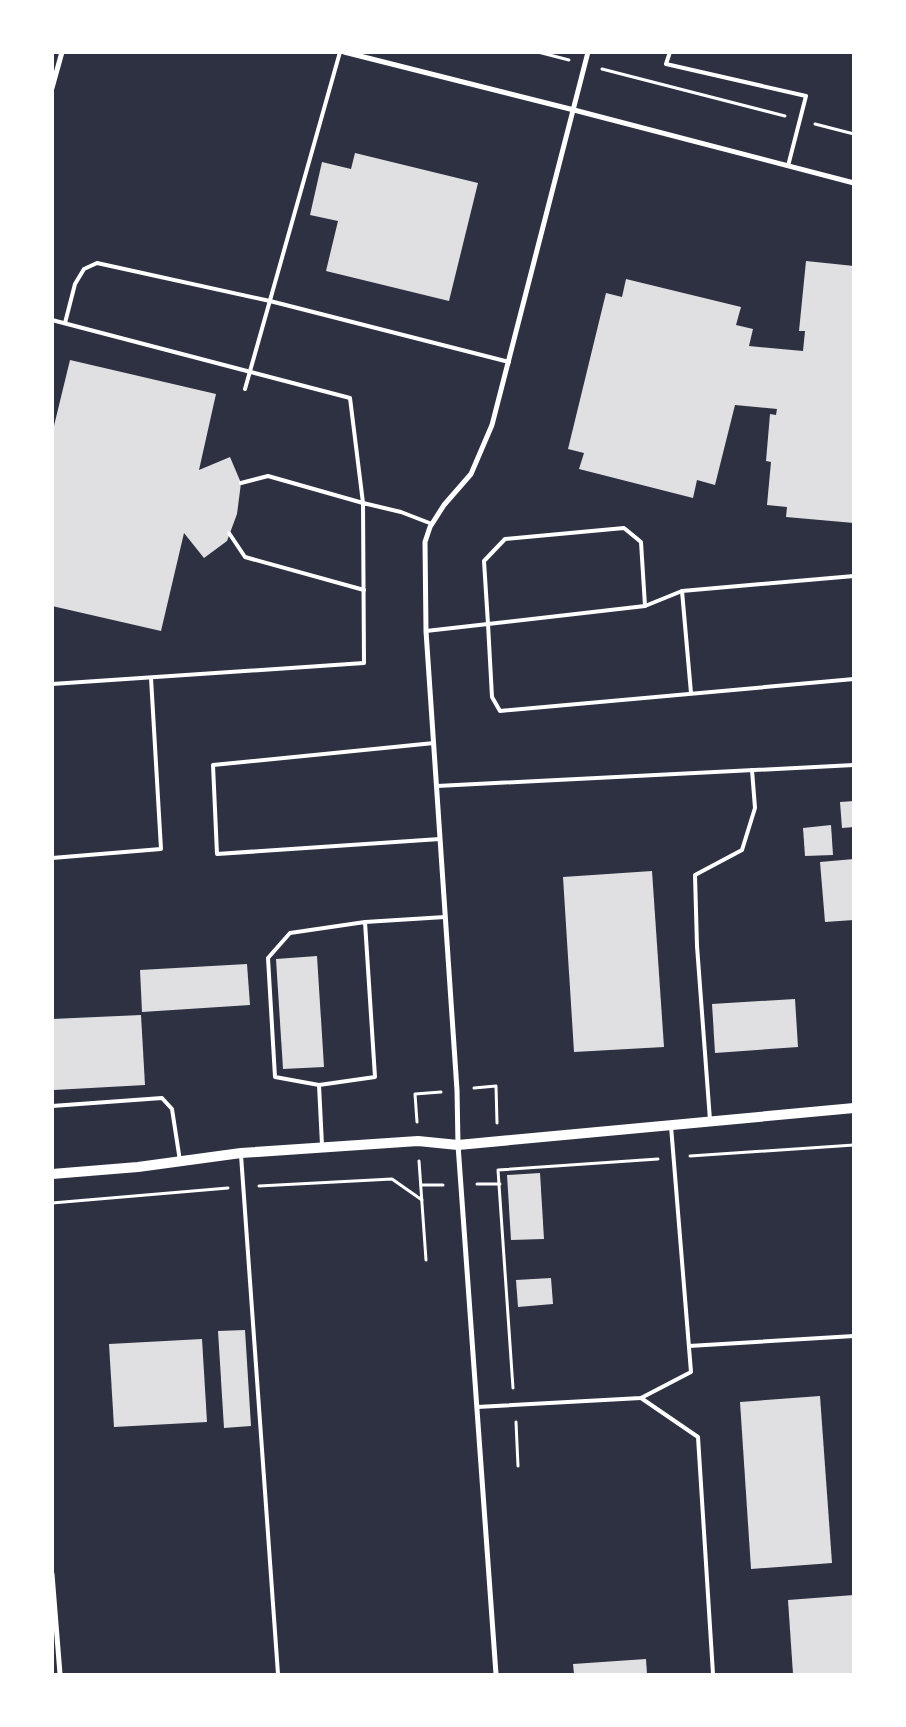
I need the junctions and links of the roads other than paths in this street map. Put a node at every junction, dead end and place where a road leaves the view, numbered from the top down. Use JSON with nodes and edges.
{"nodes":[{"id":1,"x":62,"y":52,"type":"edge"},
{"id":2,"x":340,"y":52,"type":"edge"},
{"id":3,"x":344,"y":52,"type":"edge"},
{"id":4,"x":588,"y":52,"type":"edge"},
{"id":5,"x":670,"y":52,"type":"edge"},
{"id":6,"x":52,"y":88,"type":"edge"},
{"id":7,"x":574,"y":110,"type":"junction"},
{"id":8,"x":788,"y":166,"type":"junction"},
{"id":9,"x":854,"y":183,"type":"edge"},
{"id":10,"x":270,"y":301,"type":"junction"},
{"id":11,"x":52,"y":320,"type":"edge"},
{"id":12,"x":65,"y":323,"type":"junction"},
{"id":13,"x":509,"y":362,"type":"junction"},
{"id":14,"x":250,"y":370,"type":"junction"},
{"id":15,"x":245,"y":389,"type":"dead end"},
{"id":16,"x":241,"y":483,"type":"dead end"},
{"id":17,"x":363,"y":503,"type":"junction"},
{"id":18,"x":432,"y":524,"type":"junction"},
{"id":19,"x":229,"y":533,"type":"dead end"},
{"id":20,"x":854,"y":576,"type":"edge"},
{"id":21,"x":364,"y":590,"type":"junction"},
{"id":22,"x":682,"y":591,"type":"junction"},
{"id":23,"x":645,"y":606,"type":"junction"},
{"id":24,"x":488,"y":624,"type":"junction"},
{"id":25,"x":426,"y":631,"type":"junction"},
{"id":26,"x":151,"y":678,"type":"junction"},
{"id":27,"x":854,"y":679,"type":"edge"},
{"id":28,"x":52,"y":684,"type":"edge"},
{"id":29,"x":691,"y":693,"type":"junction"},
{"id":30,"x":434,"y":743,"type":"junction"},
{"id":31,"x":854,"y":765,"type":"edge"},
{"id":32,"x":752,"y":770,"type":"junction"},
{"id":33,"x":437,"y":786,"type":"junction"},
{"id":34,"x":440,"y":840,"type":"junction"},
{"id":35,"x":52,"y":858,"type":"edge"},
{"id":36,"x":445,"y":917,"type":"junction"},
{"id":37,"x":365,"y":922,"type":"junction"},
{"id":38,"x":319,"y":1085,"type":"junction"},
{"id":39,"x":52,"y":1106,"type":"edge"},
{"id":40,"x":854,"y":1108,"type":"edge"},
{"id":41,"x":710,"y":1123,"type":"junction"},
{"id":42,"x":671,"y":1126,"type":"junction"},
{"id":43,"x":458,"y":1145,"type":"junction"},
{"id":44,"x":322,"y":1147,"type":"junction"},
{"id":45,"x":241,"y":1152,"type":"junction"},
{"id":46,"x":180,"y":1161,"type":"junction"},
{"id":47,"x":52,"y":1174,"type":"edge"},
{"id":48,"x":854,"y":1336,"type":"edge"},
{"id":49,"x":689,"y":1346,"type":"junction"},
{"id":50,"x":641,"y":1398,"type":"junction"},
{"id":51,"x":477,"y":1407,"type":"junction"},
{"id":52,"x":52,"y":1574,"type":"edge"},
{"id":53,"x":60,"y":1674,"type":"edge"},
{"id":54,"x":278,"y":1674,"type":"edge"},
{"id":55,"x":496,"y":1674,"type":"edge"},
{"id":56,"x":713,"y":1674,"type":"edge"}],
"edges":[{"from":1,"to":6,"type":"street"},
{"from":2,"to":10,"type":"lane"},
{"from":3,"to":7,"type":"street"},
{"from":4,"to":7,"type":"street"},
{"from":5,"to":8,"type":"lane"},
{"from":7,"to":8,"type":"street"},
{"from":7,"to":13,"type":"street"},
{"from":8,"to":9,"type":"street"},
{"from":10,"to":12,"type":"lane"},
{"from":10,"to":13,"type":"lane"},
{"from":10,"to":14,"type":"lane"},
{"from":11,"to":12,"type":"lane"},
{"from":12,"to":14,"type":"lane"},
{"from":13,"to":18,"type":"street"},
{"from":14,"to":15,"type":"lane"},
{"from":14,"to":17,"type":"lane"},
{"from":16,"to":17,"type":"lane"},
{"from":17,"to":18,"type":"lane"},
{"from":17,"to":21,"type":"lane"},
{"from":18,"to":25,"type":"street"},
{"from":19,"to":21,"type":"lane"},
{"from":20,"to":22,"type":"lane"},
{"from":21,"to":26,"type":"lane"},
{"from":22,"to":23,"type":"lane"},
{"from":22,"to":29,"type":"lane"},
{"from":23,"to":24,"type":"lane"},
{"from":23,"to":24,"type":"lane"},
{"from":24,"to":25,"type":"lane"},
{"from":24,"to":29,"type":"lane"},
{"from":25,"to":30,"type":"street"},
{"from":26,"to":28,"type":"lane"},
{"from":26,"to":35,"type":"lane"},
{"from":27,"to":29,"type":"lane"},
{"from":30,"to":33,"type":"street"},
{"from":30,"to":34,"type":"lane"},
{"from":31,"to":32,"type":"lane"},
{"from":32,"to":33,"type":"lane"},
{"from":32,"to":41,"type":"lane"},
{"from":33,"to":34,"type":"street"},
{"from":34,"to":36,"type":"street"},
{"from":36,"to":37,"type":"lane"},
{"from":36,"to":43,"type":"street"},
{"from":37,"to":38,"type":"lane"},
{"from":37,"to":38,"type":"lane"},
{"from":38,"to":44,"type":"lane"},
{"from":39,"to":46,"type":"lane"},
{"from":40,"to":41,"type":"main road"},
{"from":41,"to":42,"type":"main road"},
{"from":42,"to":43,"type":"main road"},
{"from":42,"to":49,"type":"lane"},
{"from":43,"to":44,"type":"main road"},
{"from":43,"to":51,"type":"street"},
{"from":44,"to":45,"type":"main road"},
{"from":45,"to":46,"type":"main road"},
{"from":45,"to":54,"type":"lane"},
{"from":46,"to":47,"type":"main road"},
{"from":48,"to":49,"type":"lane"},
{"from":49,"to":50,"type":"lane"},
{"from":50,"to":51,"type":"lane"},
{"from":50,"to":56,"type":"lane"},
{"from":51,"to":55,"type":"street"},
{"from":52,"to":53,"type":"street"}]}
